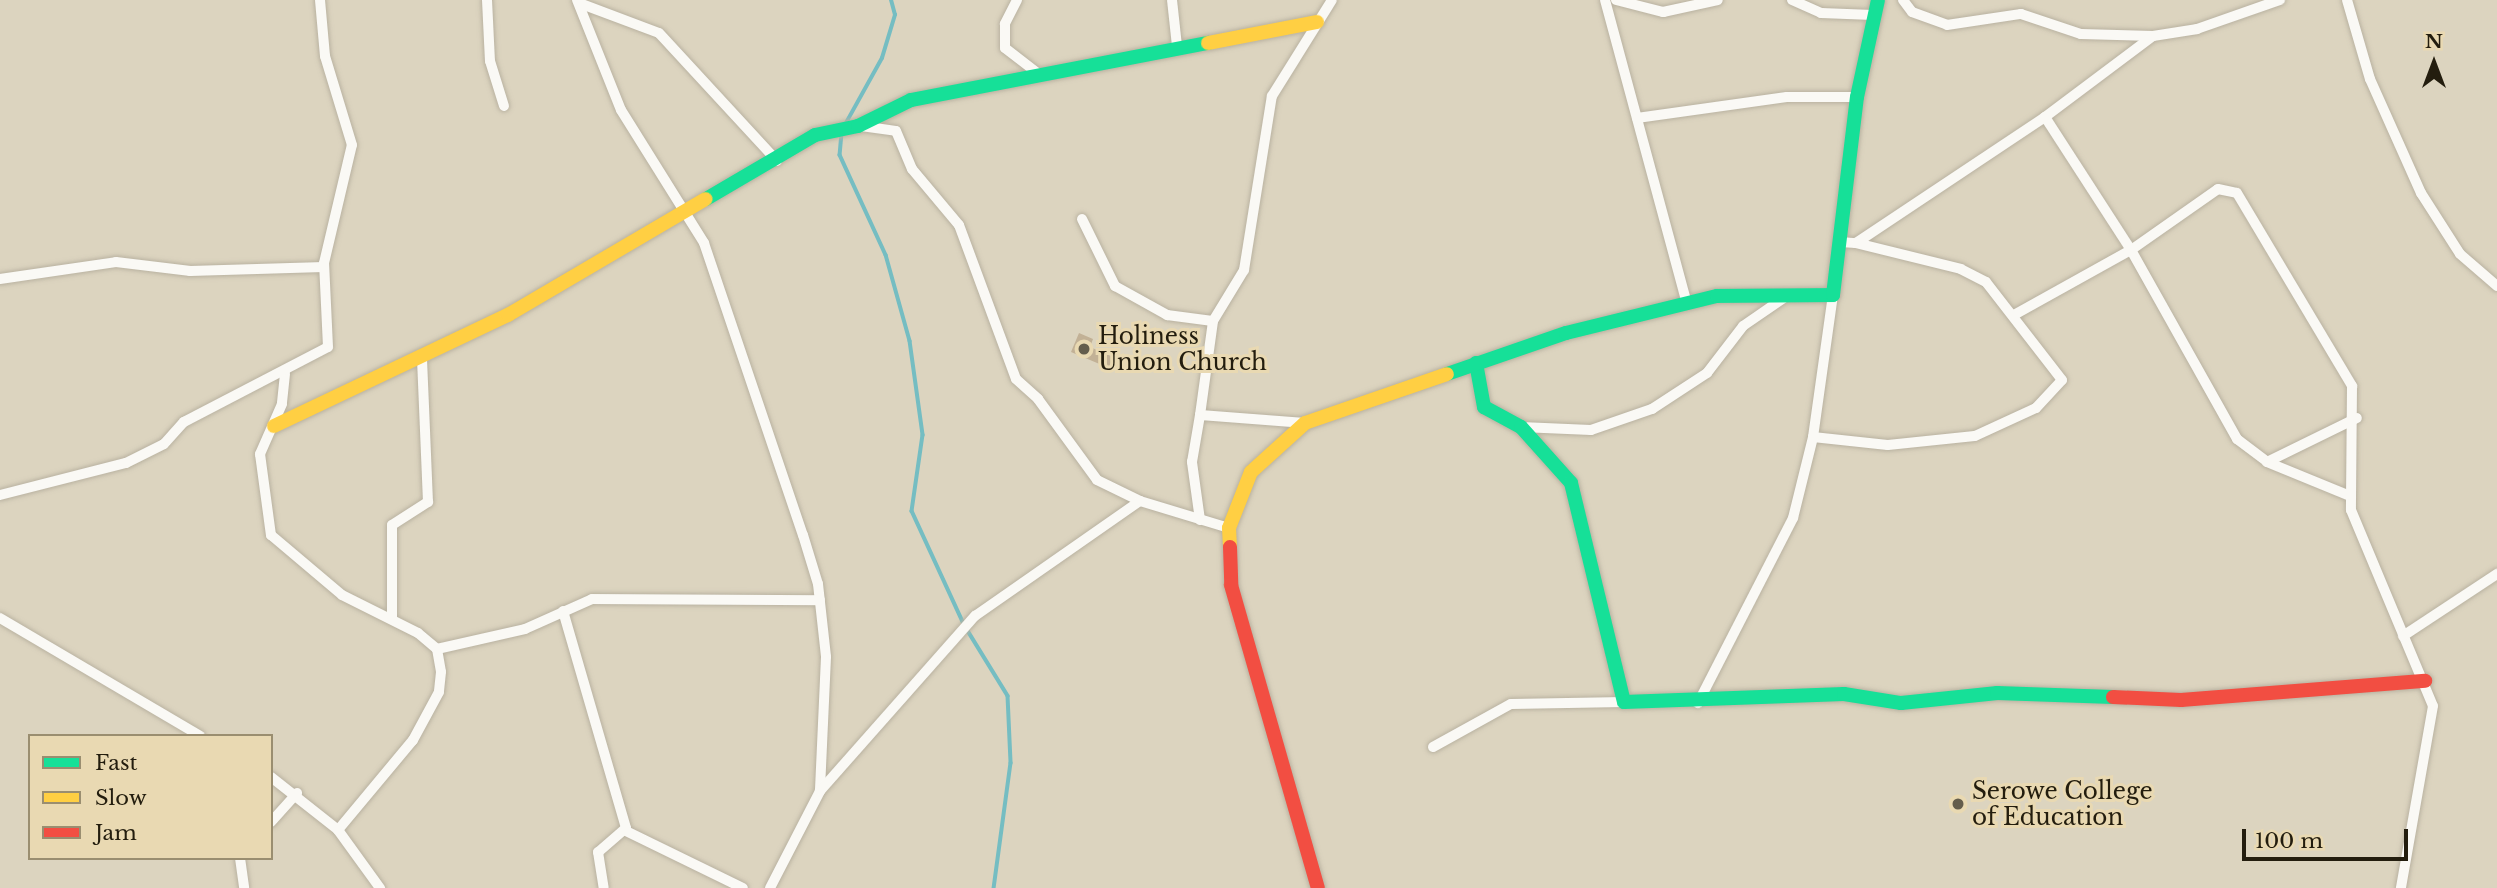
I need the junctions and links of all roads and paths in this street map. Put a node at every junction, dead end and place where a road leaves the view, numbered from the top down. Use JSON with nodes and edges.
{"nodes":[{"id":1,"x":320,"y":0,"type":"edge"},
{"id":2,"x":487,"y":0,"type":"edge"},
{"id":3,"x":1017,"y":0,"type":"edge"},
{"id":4,"x":1172,"y":0,"type":"edge"},
{"id":5,"x":1332,"y":0,"type":"edge"},
{"id":6,"x":1605,"y":0,"type":"edge"},
{"id":7,"x":1616,"y":0,"type":"edge"},
{"id":8,"x":1718,"y":0,"type":"edge"},
{"id":9,"x":1792,"y":0,"type":"edge"},
{"id":10,"x":1878,"y":0,"type":"edge"},
{"id":11,"x":1903,"y":0,"type":"edge"},
{"id":12,"x":2280,"y":0,"type":"edge"},
{"id":13,"x":2347,"y":0,"type":"edge"},
{"id":14,"x":578,"y":1,"type":"edge"},
{"id":15,"x":1873,"y":15,"type":"junction"},
{"id":16,"x":1317,"y":22,"type":"junction"},
{"id":17,"x":2153,"y":36,"type":"junction"},
{"id":18,"x":1178,"y":46,"type":"junction"},
{"id":19,"x":1040,"y":75,"type":"junction"},
{"id":20,"x":1857,"y":97,"type":"junction"},
{"id":21,"x":504,"y":106,"type":"dead end"},
{"id":22,"x":2045,"y":117,"type":"junction"},
{"id":23,"x":1636,"y":118,"type":"junction"},
{"id":24,"x":858,"y":126,"type":"junction"},
{"id":25,"x":777,"y":161,"type":"junction"},
{"id":26,"x":685,"y":210,"type":"junction"},
{"id":27,"x":1082,"y":219,"type":"dead end"},
{"id":28,"x":1840,"y":242,"type":"junction"},
{"id":29,"x":1856,"y":243,"type":"junction"},
{"id":30,"x":2131,"y":250,"type":"junction"},
{"id":31,"x":324,"y":267,"type":"junction"},
{"id":32,"x":0,"y":279,"type":"edge"},
{"id":33,"x":2497,"y":286,"type":"edge"},
{"id":34,"x":1790,"y":293,"type":"junction"},
{"id":35,"x":1833,"y":295,"type":"junction"},
{"id":36,"x":1686,"y":301,"type":"junction"},
{"id":37,"x":2014,"y":315,"type":"junction"},
{"id":38,"x":1213,"y":321,"type":"junction"},
{"id":39,"x":422,"y":358,"type":"junction"},
{"id":40,"x":1476,"y":363,"type":"junction"},
{"id":41,"x":285,"y":374,"type":"junction"},
{"id":42,"x":1200,"y":415,"type":"junction"},
{"id":43,"x":2357,"y":418,"type":"junction"},
{"id":44,"x":1305,"y":423,"type":"junction"},
{"id":45,"x":274,"y":426,"type":"junction"},
{"id":46,"x":1521,"y":427,"type":"junction"},
{"id":47,"x":1813,"y":437,"type":"junction"},
{"id":48,"x":2267,"y":462,"type":"junction"},
{"id":49,"x":0,"y":495,"type":"edge"},
{"id":50,"x":2348,"y":495,"type":"junction"},
{"id":51,"x":1140,"y":501,"type":"junction"},
{"id":52,"x":1200,"y":520,"type":"junction"},
{"id":53,"x":1229,"y":527,"type":"junction"},
{"id":54,"x":2497,"y":574,"type":"edge"},
{"id":55,"x":820,"y":600,"type":"junction"},
{"id":56,"x":563,"y":611,"type":"junction"},
{"id":57,"x":0,"y":618,"type":"edge"},
{"id":58,"x":391,"y":618,"type":"junction"},
{"id":59,"x":2403,"y":636,"type":"junction"},
{"id":60,"x":437,"y":649,"type":"junction"},
{"id":61,"x":2425,"y":681,"type":"junction"},
{"id":62,"x":1623,"y":702,"type":"junction"},
{"id":63,"x":1698,"y":703,"type":"junction"},
{"id":64,"x":197,"y":734,"type":"edge"},
{"id":65,"x":1433,"y":747,"type":"dead end"},
{"id":66,"x":273,"y":778,"type":"edge"},
{"id":67,"x":820,"y":791,"type":"junction"},
{"id":68,"x":297,"y":793,"type":"junction"},
{"id":69,"x":273,"y":820,"type":"edge"},
{"id":70,"x":338,"y":830,"type":"junction"},
{"id":71,"x":626,"y":831,"type":"junction"},
{"id":72,"x":240,"y":860,"type":"edge"},
{"id":73,"x":244,"y":888,"type":"edge"},
{"id":74,"x":380,"y":888,"type":"edge"},
{"id":75,"x":604,"y":888,"type":"edge"},
{"id":76,"x":743,"y":888,"type":"edge"},
{"id":77,"x":770,"y":888,"type":"edge"},
{"id":78,"x":1318,"y":888,"type":"edge"},
{"id":79,"x":2401,"y":888,"type":"edge"}],
"edges":[{"from":1,"to":31,"type":"street"},
{"from":2,"to":21,"type":"street"},
{"from":3,"to":19,"type":"street"},
{"from":4,"to":18,"type":"street"},
{"from":5,"to":16,"type":"street"},
{"from":6,"to":23,"type":"street"},
{"from":7,"to":8,"type":"street"},
{"from":9,"to":15,"type":"street"},
{"from":10,"to":15,"type":"street"},
{"from":11,"to":17,"type":"street"},
{"from":12,"to":17,"type":"street"},
{"from":13,"to":33,"type":"street"},
{"from":14,"to":25,"type":"street"},
{"from":14,"to":26,"type":"street"},
{"from":15,"to":20,"type":"street"},
{"from":16,"to":18,"type":"street"},
{"from":16,"to":38,"type":"street"},
{"from":17,"to":22,"type":"street"},
{"from":18,"to":19,"type":"street"},
{"from":19,"to":24,"type":"street"},
{"from":20,"to":23,"type":"street"},
{"from":20,"to":28,"type":"street"},
{"from":22,"to":29,"type":"street"},
{"from":22,"to":30,"type":"street"},
{"from":23,"to":36,"type":"street"},
{"from":24,"to":25,"type":"street"},
{"from":24,"to":51,"type":"street"},
{"from":25,"to":26,"type":"street"},
{"from":26,"to":39,"type":"street"},
{"from":26,"to":55,"type":"street"},
{"from":27,"to":38,"type":"street"},
{"from":28,"to":29,"type":"street"},
{"from":28,"to":35,"type":"street"},
{"from":29,"to":37,"type":"street"},
{"from":30,"to":37,"type":"street"},
{"from":30,"to":43,"type":"street"},
{"from":30,"to":48,"type":"street"},
{"from":31,"to":32,"type":"street"},
{"from":31,"to":41,"type":"street"},
{"from":34,"to":35,"type":"street"},
{"from":34,"to":36,"type":"street"},
{"from":34,"to":46,"type":"street"},
{"from":35,"to":47,"type":"street"},
{"from":36,"to":40,"type":"street"},
{"from":37,"to":47,"type":"street"},
{"from":38,"to":42,"type":"street"},
{"from":39,"to":45,"type":"street"},
{"from":39,"to":58,"type":"street"},
{"from":40,"to":44,"type":"street"},
{"from":40,"to":46,"type":"street"},
{"from":41,"to":45,"type":"street"},
{"from":41,"to":49,"type":"street"},
{"from":42,"to":44,"type":"street"},
{"from":42,"to":52,"type":"street"},
{"from":43,"to":48,"type":"street"},
{"from":43,"to":50,"type":"street"},
{"from":44,"to":53,"type":"street"},
{"from":45,"to":58,"type":"street"},
{"from":46,"to":62,"type":"street"},
{"from":47,"to":63,"type":"street"},
{"from":48,"to":50,"type":"street"},
{"from":50,"to":59,"type":"street"},
{"from":51,"to":52,"type":"street"},
{"from":51,"to":67,"type":"street"},
{"from":52,"to":53,"type":"street"},
{"from":53,"to":78,"type":"street"},
{"from":54,"to":59,"type":"street"},
{"from":55,"to":56,"type":"street"},
{"from":55,"to":67,"type":"street"},
{"from":56,"to":60,"type":"street"},
{"from":56,"to":71,"type":"street"},
{"from":57,"to":64,"type":"street"},
{"from":58,"to":60,"type":"street"},
{"from":59,"to":61,"type":"street"},
{"from":60,"to":70,"type":"street"},
{"from":61,"to":63,"type":"street"},
{"from":61,"to":79,"type":"street"},
{"from":62,"to":63,"type":"street"},
{"from":62,"to":65,"type":"street"},
{"from":66,"to":68,"type":"street"},
{"from":67,"to":77,"type":"street"},
{"from":68,"to":69,"type":"street"},
{"from":68,"to":70,"type":"street"},
{"from":70,"to":74,"type":"street"},
{"from":71,"to":75,"type":"street"},
{"from":71,"to":76,"type":"street"},
{"from":72,"to":73,"type":"street"}]}
